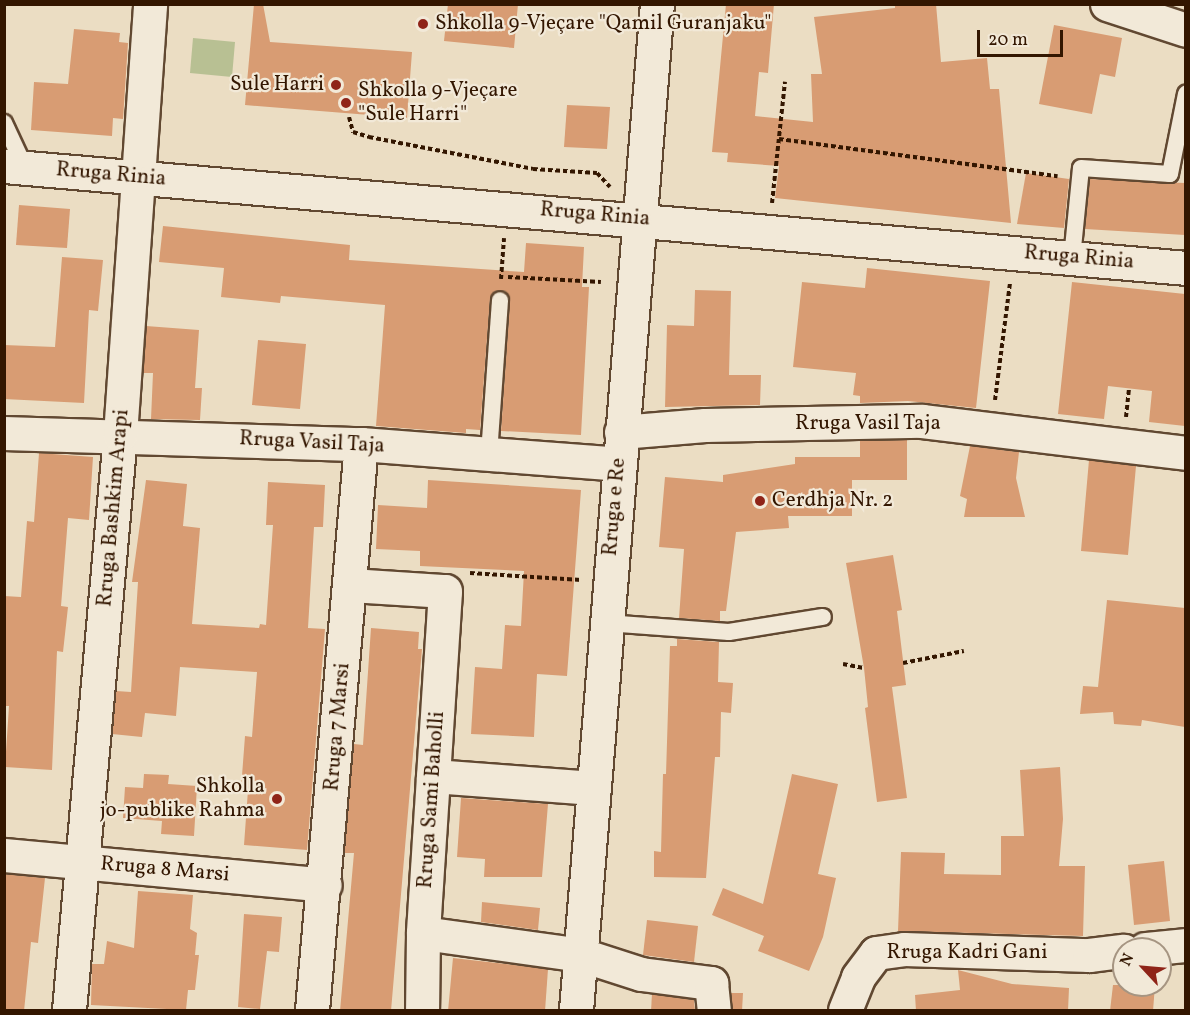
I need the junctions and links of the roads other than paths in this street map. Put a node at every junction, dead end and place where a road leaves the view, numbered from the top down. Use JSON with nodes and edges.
{"nodes":[{"id":1,"x":150,"y":4,"type":"edge"},
{"id":2,"x":657,"y":4,"type":"edge"},
{"id":3,"x":1107,"y":4,"type":"edge"},
{"id":4,"x":1185,"y":30,"type":"edge"},
{"id":5,"x":1185,"y":94,"type":"edge"},
{"id":6,"x":4,"y":123,"type":"edge"},
{"id":7,"x":15,"y":167,"type":"edge"},
{"id":8,"x":137,"y":178,"type":"junction"},
{"id":9,"x":640,"y":219,"type":"junction"},
{"id":10,"x":1072,"y":258,"type":"junction"},
{"id":11,"x":1185,"y":268,"type":"edge"},
{"id":12,"x":500,"y":300,"type":"road end"},
{"id":13,"x":4,"y":434,"type":"edge"},
{"id":14,"x":120,"y":435,"type":"junction"},
{"id":15,"x":361,"y":444,"type":"junction"},
{"id":16,"x":620,"y":448,"type":"junction"},
{"id":17,"x":1185,"y":453,"type":"edge"},
{"id":18,"x":489,"y":454,"type":"junction"},
{"id":19,"x":351,"y":585,"type":"junction"},
{"id":20,"x":823,"y":617,"type":"dead end"},
{"id":21,"x":606,"y":622,"type":"junction"},
{"id":22,"x":433,"y":776,"type":"junction"},
{"id":23,"x":594,"y":788,"type":"junction"},
{"id":24,"x":4,"y":855,"type":"edge"},
{"id":25,"x":84,"y":863,"type":"junction"},
{"id":26,"x":325,"y":885,"type":"junction"},
{"id":27,"x":423,"y":933,"type":"junction"},
{"id":28,"x":1112,"y":952,"type":"edge"},
{"id":29,"x":582,"y":955,"type":"junction"},
{"id":30,"x":69,"y":1011,"type":"edge"},
{"id":31,"x":312,"y":1011,"type":"edge"},
{"id":32,"x":422,"y":1011,"type":"edge"},
{"id":33,"x":576,"y":1011,"type":"edge"},
{"id":34,"x":714,"y":1011,"type":"edge"},
{"id":35,"x":845,"y":1011,"type":"edge"}],
"edges":[{"from":1,"to":8,"type":"street","name":"Rruga Bashkim Arapi"},
{"from":2,"to":9,"type":"street","name":"Rruga e Re"},
{"from":3,"to":4,"type":"street"},
{"from":5,"to":10,"type":"lane"},
{"from":6,"to":7,"type":"lane"},
{"from":7,"to":8,"type":"street","name":"Rruga Rinia"},
{"from":8,"to":9,"type":"street","name":"Rruga Rinia"},
{"from":8,"to":14,"type":"street","name":"Rruga Bashkim Arapi"},
{"from":9,"to":10,"type":"street","name":"Rruga Rinia"},
{"from":9,"to":16,"type":"street","name":"Rruga e Re"},
{"from":10,"to":11,"type":"street","name":"Rruga Rinia"},
{"from":12,"to":18,"type":"lane"},
{"from":13,"to":14,"type":"street","name":"Rruga Vasil Taja"},
{"from":14,"to":15,"type":"street","name":"Rruga Vasil Taja"},
{"from":14,"to":25,"type":"street","name":"Rruga Bashkim Arapi"},
{"from":15,"to":18,"type":"street","name":"Rruga Vasil Taja"},
{"from":15,"to":19,"type":"street","name":"Rruga 7 Marsi"},
{"from":16,"to":17,"type":"street","name":"Rruga Vasil Taja"},
{"from":16,"to":18,"type":"street","name":"Rruga Vasil Taja"},
{"from":16,"to":21,"type":"street","name":"Rruga e Re"},
{"from":19,"to":22,"type":"street","name":"Rruga Sami Baholli"},
{"from":19,"to":26,"type":"street","name":"Rruga 7 Marsi"},
{"from":20,"to":21,"type":"lane"},
{"from":21,"to":23,"type":"street","name":"Rruga e Re"},
{"from":22,"to":23,"type":"street"},
{"from":22,"to":27,"type":"street","name":"Rruga Sami Baholli"},
{"from":23,"to":29,"type":"street","name":"Rruga e Re"},
{"from":24,"to":25,"type":"street","name":"Rruga 8 Marsi"},
{"from":25,"to":26,"type":"street","name":"Rruga 8 Marsi"},
{"from":25,"to":30,"type":"street","name":"Rruga Bashkim Arapi"},
{"from":26,"to":31,"type":"street","name":"Rruga 7 Marsi"},
{"from":27,"to":29,"type":"street"},
{"from":27,"to":32,"type":"street","name":"Rruga Sami Baholli"},
{"from":28,"to":35,"type":"street","name":"Rruga Kadri Gani"},
{"from":29,"to":33,"type":"street","name":"Rruga e Re"},
{"from":29,"to":34,"type":"street"}]}
